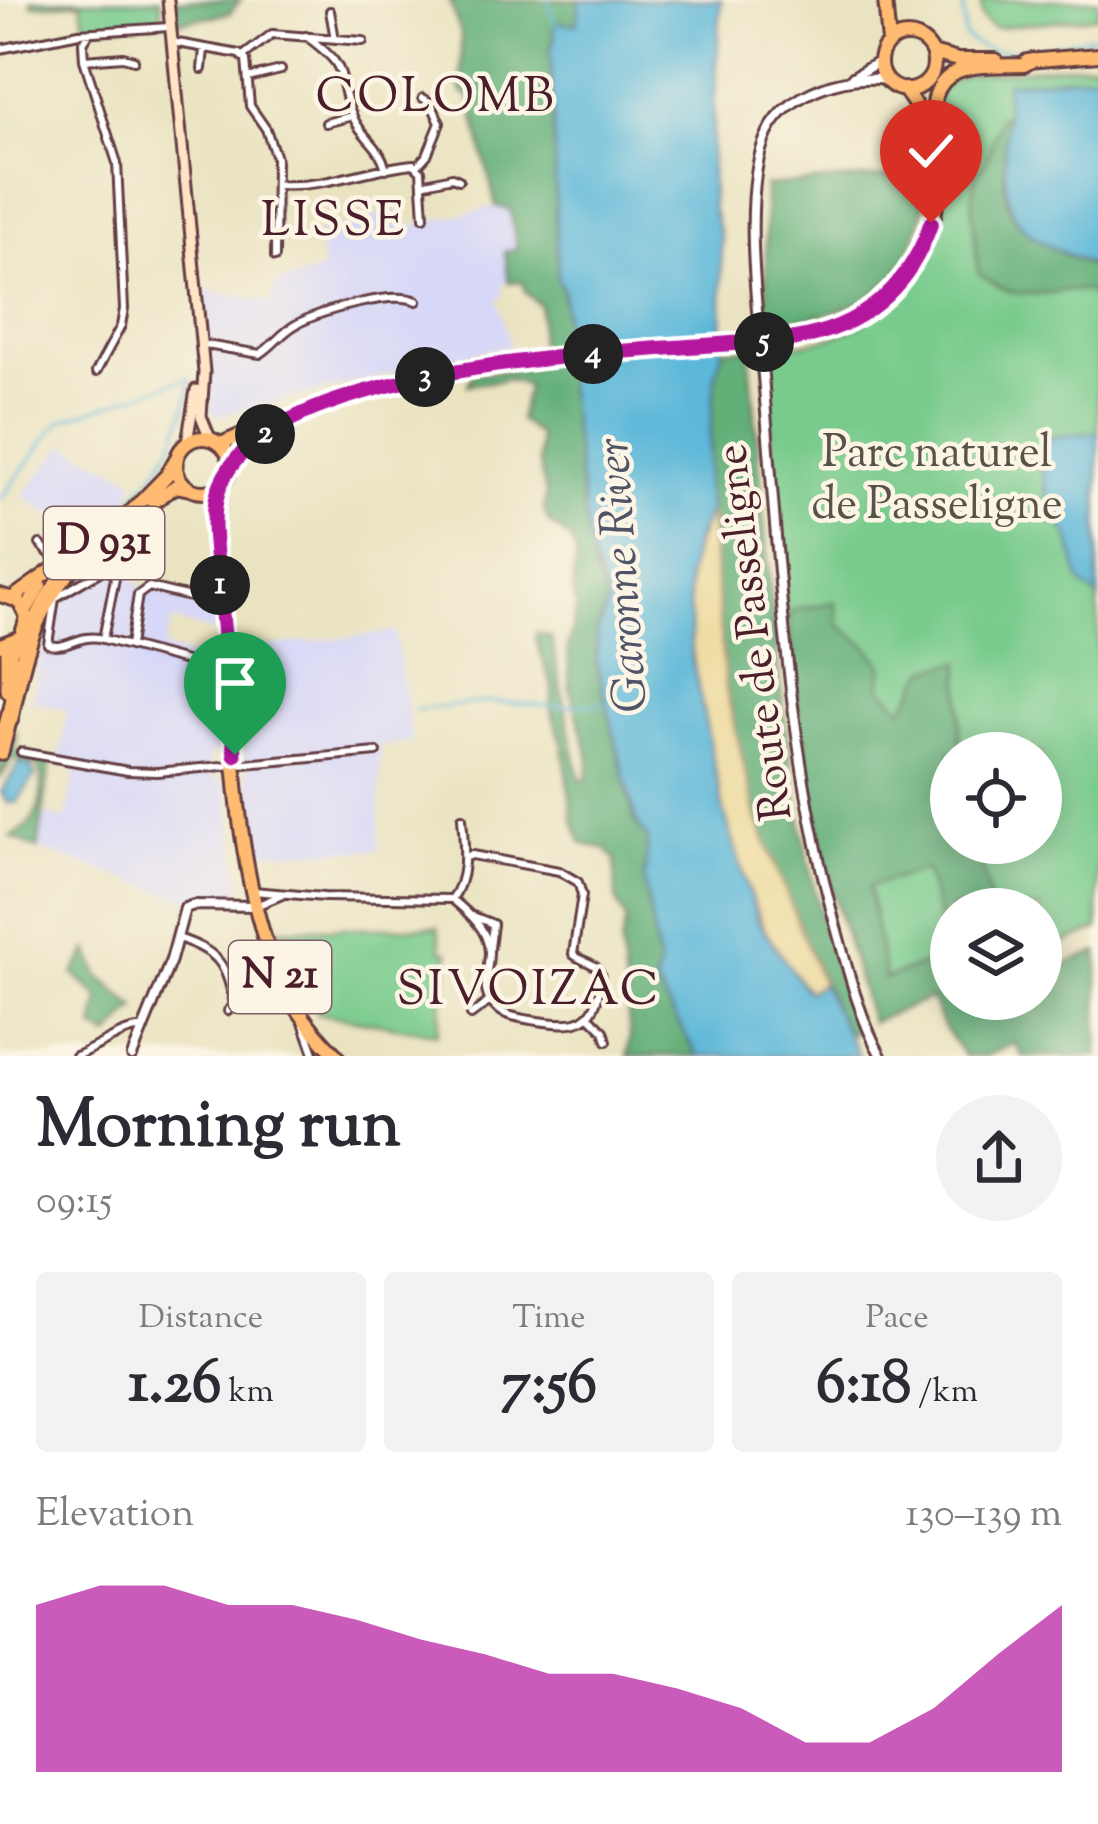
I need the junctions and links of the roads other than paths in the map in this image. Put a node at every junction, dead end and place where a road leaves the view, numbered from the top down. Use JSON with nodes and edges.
{"nodes":[{"id":1,"x":168,"y":0,"type":"edge"},
{"id":2,"x":887,"y":0,"type":"edge"},
{"id":3,"x":330,"y":11,"type":"dead end"},
{"id":4,"x":171,"y":27,"type":"junction"},
{"id":5,"x":90,"y":32,"type":"junction"},
{"id":6,"x":306,"y":36,"type":"junction"},
{"id":7,"x":906,"y":36,"type":"junction"},
{"id":8,"x":335,"y":39,"type":"junction"},
{"id":9,"x":363,"y":41,"type":"dead end"},
{"id":10,"x":172,"y":42,"type":"junction"},
{"id":11,"x":889,"y":43,"type":"junction"},
{"id":12,"x":203,"y":47,"type":"junction"},
{"id":13,"x":0,"y":49,"type":"edge"},
{"id":14,"x":932,"y":53,"type":"junction"},
{"id":15,"x":1098,"y":55,"type":"edge"},
{"id":16,"x":243,"y":56,"type":"junction"},
{"id":17,"x":84,"y":60,"type":"junction"},
{"id":18,"x":134,"y":60,"type":"dead end"},
{"id":19,"x":1033,"y":60,"type":"junction"},
{"id":20,"x":880,"y":61,"type":"junction"},
{"id":21,"x":202,"y":69,"type":"dead end"},
{"id":22,"x":281,"y":70,"type":"dead end"},
{"id":23,"x":248,"y":78,"type":"junction"},
{"id":24,"x":928,"y":78,"type":"junction"},
{"id":25,"x":886,"y":80,"type":"junction"},
{"id":26,"x":844,"y":81,"type":"junction"},
{"id":27,"x":904,"y":89,"type":"junction"},
{"id":28,"x":423,"y":98,"type":"dead end"},
{"id":29,"x":353,"y":116,"type":"junction"},
{"id":30,"x":326,"y":123,"type":"dead end"},
{"id":31,"x":418,"y":165,"type":"junction"},
{"id":32,"x":386,"y":169,"type":"junction"},
{"id":33,"x":459,"y":180,"type":"dead end"},
{"id":34,"x":422,"y":184,"type":"junction"},
{"id":35,"x":279,"y":185,"type":"junction"},
{"id":36,"x":938,"y":185,"type":"junction"},
{"id":37,"x":424,"y":217,"type":"dead end"},
{"id":38,"x":275,"y":257,"type":"dead end"},
{"id":39,"x":417,"y":301,"type":"dead end"},
{"id":40,"x":780,"y":339,"type":"junction"},
{"id":41,"x":200,"y":346,"type":"junction"},
{"id":42,"x":521,"y":358,"type":"junction"},
{"id":43,"x":96,"y":372,"type":"dead end"},
{"id":44,"x":215,"y":441,"type":"junction"},
{"id":45,"x":187,"y":442,"type":"junction"},
{"id":46,"x":176,"y":459,"type":"junction"},
{"id":47,"x":230,"y":464,"type":"junction"},
{"id":48,"x":221,"y":484,"type":"junction"},
{"id":49,"x":193,"y":490,"type":"junction"},
{"id":50,"x":40,"y":544,"type":"dead end"},
{"id":51,"x":216,"y":546,"type":"junction"},
{"id":52,"x":79,"y":560,"type":"junction"},
{"id":53,"x":60,"y":564,"type":"junction"},
{"id":54,"x":7,"y":596,"type":"edge"},
{"id":55,"x":221,"y":605,"type":"junction"},
{"id":56,"x":26,"y":610,"type":"junction"},
{"id":57,"x":103,"y":639,"type":"junction"},
{"id":58,"x":8,"y":643,"type":"edge"},
{"id":59,"x":130,"y":646,"type":"junction"},
{"id":60,"x":0,"y":654,"type":"edge"},
{"id":61,"x":227,"y":672,"type":"junction"},
{"id":62,"x":5,"y":727,"type":"edge"},
{"id":63,"x":0,"y":752,"type":"edge"},
{"id":64,"x":22,"y":752,"type":"dead end"},
{"id":65,"x":377,"y":752,"type":"dead end"},
{"id":66,"x":236,"y":764,"type":"junction"},
{"id":67,"x":463,"y":818,"type":"dead end"},
{"id":68,"x":526,"y":850,"type":"dead end"},
{"id":69,"x":465,"y":857,"type":"junction"},
{"id":70,"x":523,"y":864,"type":"junction"},
{"id":71,"x":364,"y":884,"type":"dead end"},
{"id":72,"x":253,"y":891,"type":"junction"},
{"id":73,"x":286,"y":894,"type":"junction"},
{"id":74,"x":349,"y":898,"type":"junction"},
{"id":75,"x":364,"y":898,"type":"junction"},
{"id":76,"x":452,"y":899,"type":"junction"},
{"id":77,"x":222,"y":906,"type":"junction"},
{"id":78,"x":256,"y":906,"type":"junction"},
{"id":79,"x":349,"y":910,"type":"dead end"},
{"id":80,"x":473,"y":916,"type":"junction"},
{"id":81,"x":177,"y":938,"type":"junction"},
{"id":82,"x":489,"y":951,"type":"junction"},
{"id":83,"x":562,"y":952,"type":"dead end"},
{"id":84,"x":573,"y":954,"type":"junction"},
{"id":85,"x":490,"y":1001,"type":"junction"},
{"id":86,"x":228,"y":1011,"type":"dead end"},
{"id":87,"x":471,"y":1015,"type":"dead end"},
{"id":88,"x":589,"y":1016,"type":"junction"},
{"id":89,"x":307,"y":1022,"type":"junction"},
{"id":90,"x":141,"y":1029,"type":"junction"},
{"id":91,"x":607,"y":1041,"type":"dead end"},
{"id":92,"x":75,"y":1056,"type":"edge"},
{"id":93,"x":132,"y":1056,"type":"edge"},
{"id":94,"x":314,"y":1056,"type":"edge"},
{"id":95,"x":337,"y":1056,"type":"edge"},
{"id":96,"x":881,"y":1056,"type":"edge"}],
"edges":[{"from":1,"to":4,"type":"main road"},
{"from":2,"to":7,"type":"main road"},
{"from":2,"to":11,"type":"main road"},
{"from":3,"to":8,"type":"street"},
{"from":4,"to":5,"type":"street"},
{"from":4,"to":10,"type":"main road"},
{"from":5,"to":13,"type":"street"},
{"from":5,"to":17,"type":"street"},
{"from":6,"to":8,"type":"street"},
{"from":6,"to":16,"type":"street"},
{"from":6,"to":29,"type":"street"},
{"from":7,"to":11,"type":"main road"},
{"from":7,"to":14,"type":"main road"},
{"from":8,"to":9,"type":"street"},
{"from":10,"to":12,"type":"street"},
{"from":10,"to":41,"type":"main road"},
{"from":11,"to":20,"type":"main road"},
{"from":12,"to":16,"type":"street"},
{"from":12,"to":21,"type":"street"},
{"from":14,"to":19,"type":"main road"},
{"from":14,"to":24,"type":"main road"},
{"from":15,"to":19,"type":"main road"},
{"from":16,"to":23,"type":"street"},
{"from":17,"to":18,"type":"street"},
{"from":17,"to":43,"type":"street"},
{"from":19,"to":24,"type":"main road"},
{"from":19,"to":36,"type":"main road"},
{"from":20,"to":25,"type":"main road"},
{"from":20,"to":26,"type":"street","name":"Route de Passeligne"},
{"from":22,"to":23,"type":"street"},
{"from":23,"to":35,"type":"street"},
{"from":24,"to":27,"type":"main road"},
{"from":24,"to":36,"type":"main road"},
{"from":25,"to":26,"type":"street"},
{"from":25,"to":27,"type":"main road"},
{"from":26,"to":96,"type":"street","name":"Route de Passeligne"},
{"from":27,"to":40,"type":"main road"},
{"from":28,"to":31,"type":"street"},
{"from":29,"to":30,"type":"street"},
{"from":29,"to":32,"type":"street"},
{"from":31,"to":32,"type":"street"},
{"from":31,"to":34,"type":"street"},
{"from":32,"to":35,"type":"street"},
{"from":33,"to":34,"type":"street"},
{"from":34,"to":37,"type":"street"},
{"from":35,"to":38,"type":"street"},
{"from":36,"to":40,"type":"main road"},
{"from":39,"to":41,"type":"street"},
{"from":40,"to":42,"type":"main road","bridge":true},
{"from":41,"to":44,"type":"main road"},
{"from":41,"to":45,"type":"main road"},
{"from":42,"to":44,"type":"main road"},
{"from":42,"to":47,"type":"main road"},
{"from":44,"to":45,"type":"main road"},
{"from":44,"to":47,"type":"main road"},
{"from":45,"to":46,"type":"main road"},
{"from":46,"to":49,"type":"main road"},
{"from":46,"to":53,"type":"main road","number":"D 931"},
{"from":47,"to":48,"type":"main road"},
{"from":48,"to":49,"type":"main road"},
{"from":48,"to":51,"type":"main road","number":"N 21"},
{"from":49,"to":51,"type":"main road","number":"N 21"},
{"from":49,"to":52,"type":"main road","number":"D 931"},
{"from":50,"to":53,"type":"street"},
{"from":51,"to":55,"type":"main road","number":"N 21"},
{"from":52,"to":56,"type":"main road","number":"D 931"},
{"from":52,"to":62,"type":"highway"},
{"from":53,"to":54,"type":"main road","number":"D 931"},
{"from":54,"to":56,"type":"main road"},
{"from":55,"to":59,"type":"street"},
{"from":55,"to":61,"type":"main road","number":"N 21"},
{"from":56,"to":58,"type":"main road"},
{"from":57,"to":57,"type":"street"},
{"from":57,"to":59,"type":"street"},
{"from":58,"to":62,"type":"highway"},
{"from":59,"to":61,"type":"street"},
{"from":60,"to":62,"type":"highway"},
{"from":61,"to":66,"type":"main road","number":"N 21"},
{"from":62,"to":63,"type":"highway"},
{"from":64,"to":66,"type":"street"},
{"from":65,"to":66,"type":"street"},
{"from":66,"to":72,"type":"main road","number":"N 21"},
{"from":67,"to":69,"type":"street"},
{"from":68,"to":70,"type":"street"},
{"from":69,"to":70,"type":"street"},
{"from":69,"to":76,"type":"street"},
{"from":70,"to":84,"type":"street"},
{"from":71,"to":75,"type":"street"},
{"from":72,"to":73,"type":"street"},
{"from":72,"to":77,"type":"street"},
{"from":72,"to":78,"type":"main road","number":"N 21"},
{"from":73,"to":74,"type":"street"},
{"from":73,"to":78,"type":"street"},
{"from":74,"to":75,"type":"street"},
{"from":74,"to":79,"type":"street"},
{"from":75,"to":76,"type":"street"},
{"from":76,"to":80,"type":"street"},
{"from":77,"to":78,"type":"street"},
{"from":77,"to":81,"type":"street"},
{"from":78,"to":89,"type":"main road","number":"N 21"},
{"from":80,"to":82,"type":"street"},
{"from":80,"to":82,"type":"street"},
{"from":81,"to":86,"type":"street"},
{"from":81,"to":90,"type":"street"},
{"from":82,"to":85,"type":"street"},
{"from":83,"to":84,"type":"street"},
{"from":84,"to":88,"type":"street"},
{"from":85,"to":87,"type":"street"},
{"from":85,"to":88,"type":"street"},
{"from":88,"to":91,"type":"street"},
{"from":89,"to":94,"type":"street"},
{"from":89,"to":95,"type":"main road","number":"N 21"},
{"from":90,"to":92,"type":"street"},
{"from":90,"to":93,"type":"street"}]}
